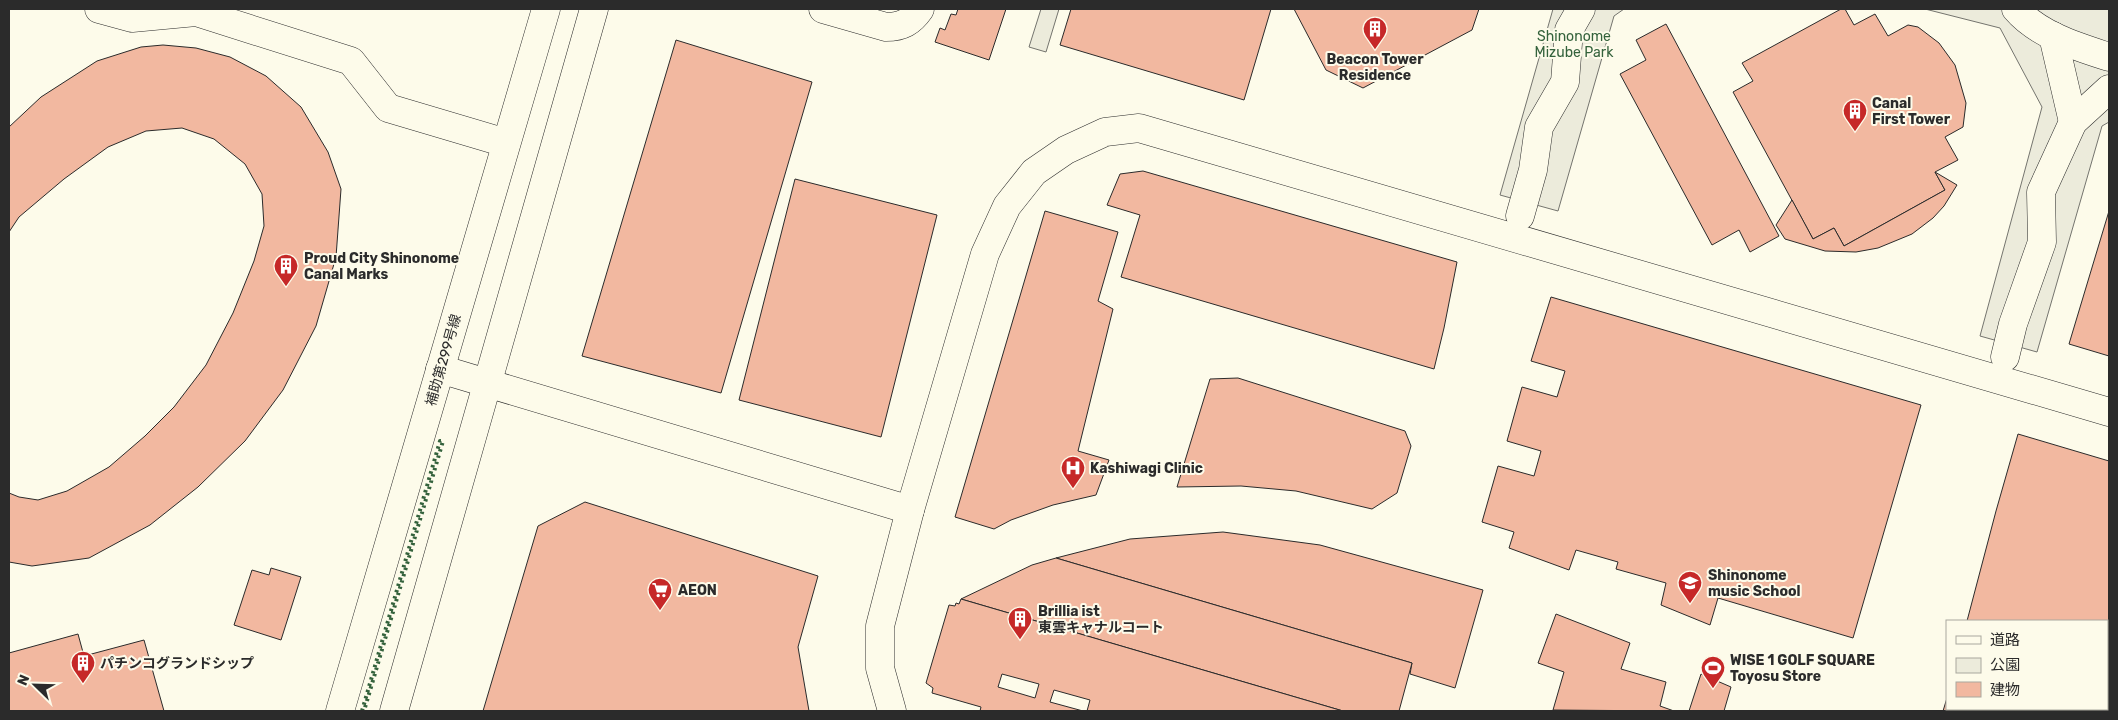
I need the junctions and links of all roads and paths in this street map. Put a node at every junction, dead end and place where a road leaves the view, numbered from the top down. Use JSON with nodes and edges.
{"nodes":[{"id":1,"x":99,"y":9,"type":"edge"},
{"id":2,"x":546,"y":9,"type":"edge"},
{"id":3,"x":594,"y":9,"type":"edge"},
{"id":4,"x":823,"y":9,"type":"edge"},
{"id":5,"x":920,"y":9,"type":"edge"},
{"id":6,"x":1582,"y":9,"type":"edge"},
{"id":7,"x":2016,"y":9,"type":"edge"},
{"id":8,"x":2053,"y":36,"type":"junction"},
{"id":9,"x":2109,"y":57,"type":"edge"},
{"id":10,"x":2109,"y":89,"type":"edge"},
{"id":11,"x":2073,"y":122,"type":"junction"},
{"id":12,"x":506,"y":144,"type":"junction"},
{"id":13,"x":1520,"y":216,"type":"dead end"},
{"id":14,"x":2005,"y":356,"type":"dead end"},
{"id":15,"x":440,"y":369,"type":"junction"},
{"id":16,"x":488,"y":383,"type":"junction"},
{"id":17,"x":2109,"y":412,"type":"edge"},
{"id":18,"x":910,"y":510,"type":"junction"},
{"id":19,"x":340,"y":711,"type":"edge"},
{"id":20,"x":394,"y":711,"type":"edge"},
{"id":21,"x":892,"y":711,"type":"edge"}],
"edges":[{"from":1,"to":12,"type":"street"},
{"from":2,"to":12,"type":"street","name":"補助第299号線"},
{"from":3,"to":16,"type":"street"},
{"from":4,"to":5,"type":"street"},
{"from":6,"to":13,"type":"street"},
{"from":7,"to":8,"type":"street"},
{"from":8,"to":9,"type":"street"},
{"from":8,"to":11,"type":"street"},
{"from":10,"to":11,"type":"street"},
{"from":11,"to":14,"type":"street"},
{"from":12,"to":15,"type":"street","name":"補助第299号線"},
{"from":15,"to":16,"type":"street"},
{"from":15,"to":19,"type":"street","name":"補助第299号線"},
{"from":16,"to":18,"type":"street"},
{"from":16,"to":20,"type":"street"},
{"from":17,"to":18,"type":"street"},
{"from":18,"to":21,"type":"street"}]}
